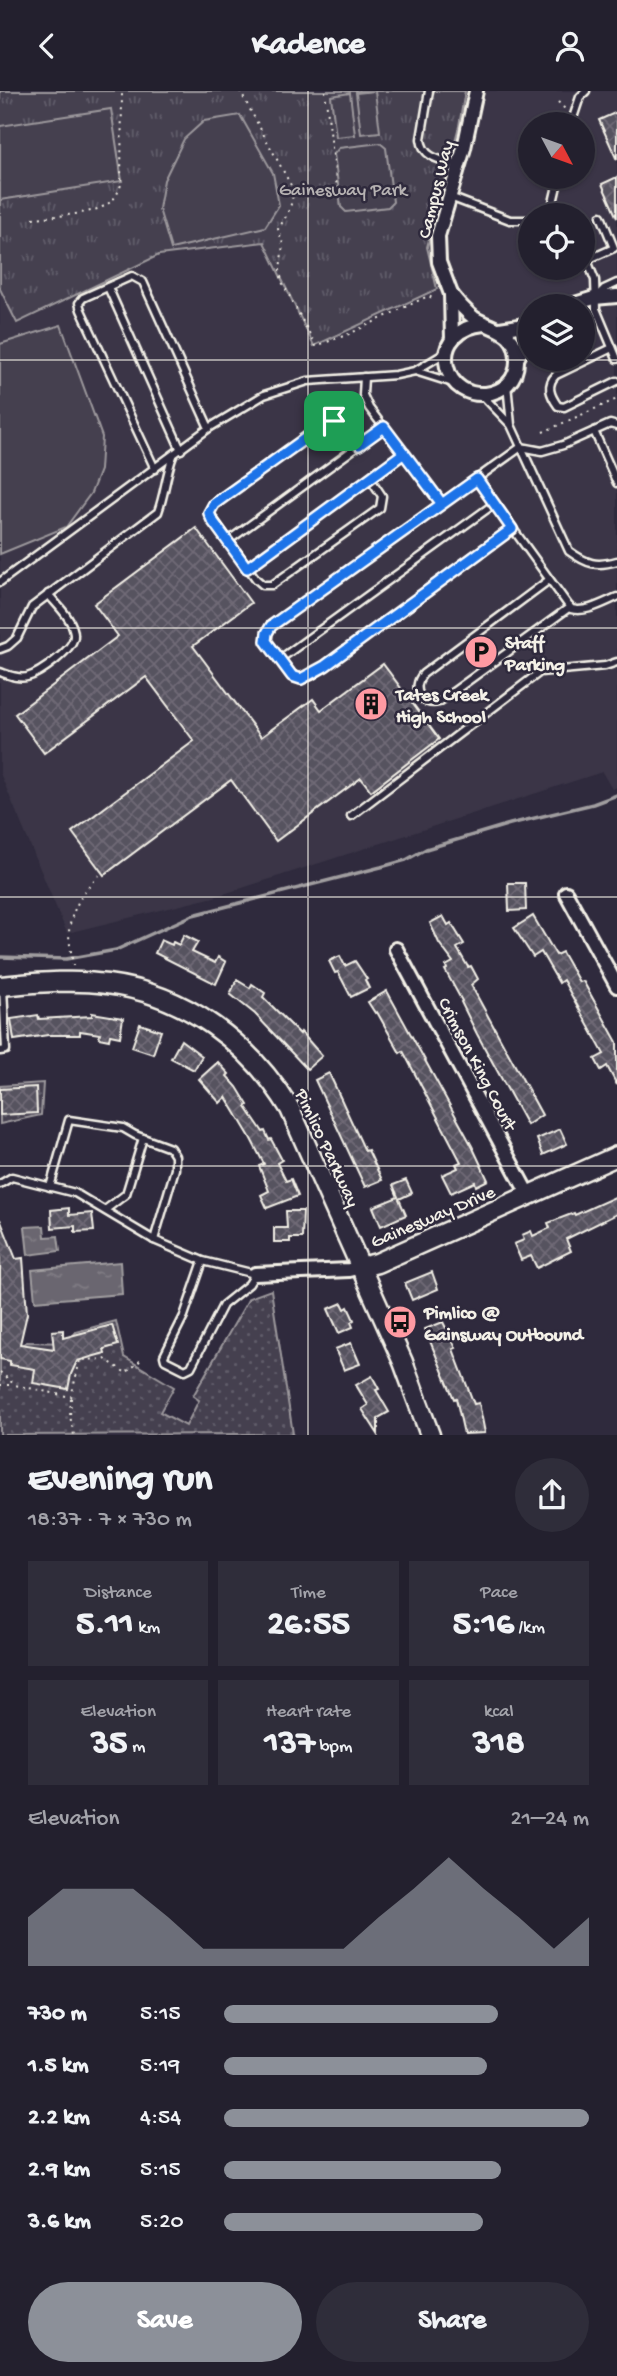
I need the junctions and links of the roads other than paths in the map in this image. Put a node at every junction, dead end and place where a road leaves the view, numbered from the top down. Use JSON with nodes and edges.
{"nodes":[{"id":1,"x":429,"y":91,"type":"edge"},
{"id":2,"x":476,"y":91,"type":"edge"},
{"id":3,"x":586,"y":91,"type":"edge"},
{"id":4,"x":575,"y":112,"type":"edge"},
{"id":5,"x":459,"y":165,"type":"junction"},
{"id":6,"x":450,"y":197,"type":"junction"},
{"id":7,"x":601,"y":216,"type":"dead end"},
{"id":8,"x":518,"y":220,"type":"edge"},
{"id":9,"x":617,"y":283,"type":"edge"},
{"id":10,"x":108,"y":287,"type":"junction"},
{"id":11,"x":451,"y":294,"type":"junction"},
{"id":12,"x":594,"y":294,"type":"edge"},
{"id":13,"x":617,"y":296,"type":"edge"},
{"id":14,"x":595,"y":297,"type":"edge"},
{"id":15,"x":595,"y":298,"type":"edge"},
{"id":16,"x":595,"y":302,"type":"edge"},
{"id":17,"x":484,"y":324,"type":"junction"},
{"id":18,"x":518,"y":326,"type":"edge"},
{"id":19,"x":500,"y":329,"type":"junction"},
{"id":20,"x":449,"y":346,"type":"junction"},
{"id":21,"x":612,"y":348,"type":"junction"},
{"id":22,"x":517,"y":359,"type":"joint"},
{"id":23,"x":617,"y":359,"type":"edge"},
{"id":24,"x":415,"y":372,"type":"junction"},
{"id":25,"x":364,"y":377,"type":"junction"},
{"id":26,"x":617,"y":381,"type":"edge"},
{"id":27,"x":456,"y":384,"type":"junction"},
{"id":28,"x":507,"y":384,"type":"junction"},
{"id":29,"x":482,"y":395,"type":"junction"},
{"id":30,"x":512,"y":425,"type":"junction"},
{"id":31,"x":617,"y":426,"type":"edge"},
{"id":32,"x":384,"y":427,"type":"junction"},
{"id":33,"x":209,"y":428,"type":"junction"},
{"id":34,"x":594,"y":431,"type":"junction"},
{"id":35,"x":359,"y":445,"type":"junction"},
{"id":36,"x":521,"y":447,"type":"junction"},
{"id":37,"x":181,"y":450,"type":"junction"},
{"id":38,"x":404,"y":453,"type":"junction"},
{"id":39,"x":173,"y":456,"type":"junction"},
{"id":40,"x":155,"y":469,"type":"junction"},
{"id":41,"x":370,"y":478,"type":"junction"},
{"id":42,"x":477,"y":479,"type":"junction"},
{"id":43,"x":617,"y":483,"type":"edge"},
{"id":44,"x":442,"y":504,"type":"junction"},
{"id":45,"x":494,"y":504,"type":"junction"},
{"id":46,"x":512,"y":529,"type":"junction"},
{"id":47,"x":228,"y":541,"type":"junction"},
{"id":48,"x":617,"y":561,"type":"edge"},
{"id":49,"x":247,"y":568,"type":"junction"},
{"id":50,"x":549,"y":580,"type":"junction"},
{"id":51,"x":0,"y":582,"type":"edge"},
{"id":52,"x":48,"y":594,"type":"junction"},
{"id":53,"x":617,"y":597,"type":"edge"},
{"id":54,"x":570,"y":607,"type":"junction"},
{"id":55,"x":0,"y":649,"type":"edge"},
{"id":56,"x":280,"y":659,"type":"junction"},
{"id":57,"x":617,"y":662,"type":"edge"},
{"id":58,"x":0,"y":672,"type":"edge"},
{"id":59,"x":351,"y":816,"type":"dead end"},
{"id":60,"x":566,"y":893,"type":"dead end"},
{"id":61,"x":396,"y":949,"type":"dead end"},
{"id":62,"x":1,"y":986,"type":"edge"},
{"id":63,"x":617,"y":986,"type":"edge"},
{"id":64,"x":0,"y":1051,"type":"edge"},
{"id":65,"x":143,"y":1138,"type":"junction"},
{"id":66,"x":617,"y":1156,"type":"edge"},
{"id":67,"x":0,"y":1184,"type":"edge"},
{"id":68,"x":50,"y":1187,"type":"junction"},
{"id":69,"x":529,"y":1196,"type":"junction"},
{"id":70,"x":105,"y":1210,"type":"junction"},
{"id":71,"x":154,"y":1240,"type":"junction"},
{"id":72,"x":203,"y":1261,"type":"junction"},
{"id":73,"x":361,"y":1267,"type":"junction"},
{"id":74,"x":255,"y":1274,"type":"junction"},
{"id":75,"x":430,"y":1434,"type":"edge"}],
"edges":[{"from":1,"to":5,"type":"lane"},
{"from":2,"to":5,"type":"street","name":"Campus Way"},
{"from":3,"to":4,"type":"lane"},
{"from":5,"to":6,"type":"street","name":"Campus Way"},
{"from":6,"to":8,"type":"lane"},
{"from":6,"to":11,"type":"street","name":"Campus Way"},
{"from":7,"to":12,"type":"lane"},
{"from":9,"to":14,"type":"lane"},
{"from":10,"to":33,"type":"lane"},
{"from":10,"to":37,"type":"lane"},
{"from":10,"to":40,"type":"lane"},
{"from":11,"to":17,"type":"street","name":"Campus Way"},
{"from":11,"to":20,"type":"street","name":"Campus Way"},
{"from":13,"to":15,"type":"street"},
{"from":16,"to":21,"type":"lane"},
{"from":17,"to":19,"type":"street"},
{"from":17,"to":20,"type":"street"},
{"from":18,"to":19,"type":"street"},
{"from":19,"to":22,"type":"street"},
{"from":20,"to":24,"type":"lane"},
{"from":20,"to":27,"type":"street"},
{"from":21,"to":23,"type":"lane"},
{"from":21,"to":26,"type":"lane"},
{"from":22,"to":28,"type":"street"},
{"from":24,"to":25,"type":"lane"},
{"from":24,"to":27,"type":"lane"},
{"from":25,"to":32,"type":"lane"},
{"from":25,"to":33,"type":"lane"},
{"from":27,"to":29,"type":"street"},
{"from":28,"to":29,"type":"street"},
{"from":28,"to":30,"type":"lane"},
{"from":29,"to":30,"type":"lane"},
{"from":30,"to":36,"type":"lane"},
{"from":31,"to":34,"type":"lane"},
{"from":32,"to":35,"type":"lane"},
{"from":32,"to":38,"type":"lane"},
{"from":33,"to":37,"type":"lane"},
{"from":34,"to":36,"type":"lane"},
{"from":34,"to":43,"type":"lane"},
{"from":35,"to":47,"type":"lane"},
{"from":35,"to":47,"type":"lane"},
{"from":36,"to":42,"type":"lane"},
{"from":36,"to":48,"type":"lane"},
{"from":37,"to":39,"type":"lane"},
{"from":38,"to":41,"type":"lane"},
{"from":38,"to":44,"type":"lane"},
{"from":39,"to":40,"type":"lane"},
{"from":39,"to":52,"type":"lane"},
{"from":40,"to":51,"type":"lane"},
{"from":41,"to":49,"type":"lane"},
{"from":41,"to":49,"type":"lane"},
{"from":42,"to":44,"type":"lane"},
{"from":42,"to":45,"type":"lane"},
{"from":44,"to":56,"type":"lane"},
{"from":45,"to":46,"type":"lane"},
{"from":45,"to":56,"type":"lane"},
{"from":46,"to":50,"type":"lane"},
{"from":46,"to":56,"type":"lane"},
{"from":47,"to":49,"type":"lane"},
{"from":50,"to":54,"type":"lane"},
{"from":50,"to":54,"type":"lane"},
{"from":52,"to":55,"type":"lane"},
{"from":52,"to":58,"type":"lane"},
{"from":53,"to":54,"type":"lane"},
{"from":57,"to":59,"type":"lane"},
{"from":60,"to":63,"type":"street"},
{"from":61,"to":69,"type":"street","name":"Crimson King Court"},
{"from":62,"to":64,"type":"lane"},
{"from":62,"to":73,"type":"street","name":"Pimlico Parkway"},
{"from":65,"to":68,"type":"lane"},
{"from":65,"to":70,"type":"lane"},
{"from":65,"to":71,"type":"lane"},
{"from":66,"to":69,"type":"street","name":"Gainesway Drive"},
{"from":67,"to":68,"type":"lane"},
{"from":68,"to":70,"type":"lane"},
{"from":69,"to":73,"type":"street","name":"Gainesway Drive"},
{"from":70,"to":71,"type":"lane"},
{"from":71,"to":72,"type":"lane"},
{"from":72,"to":74,"type":"lane"},
{"from":72,"to":74,"type":"lane"},
{"from":73,"to":74,"type":"street","name":"Gainesway Drive"},
{"from":73,"to":75,"type":"street","name":"Pimlico Parkway"}]}
